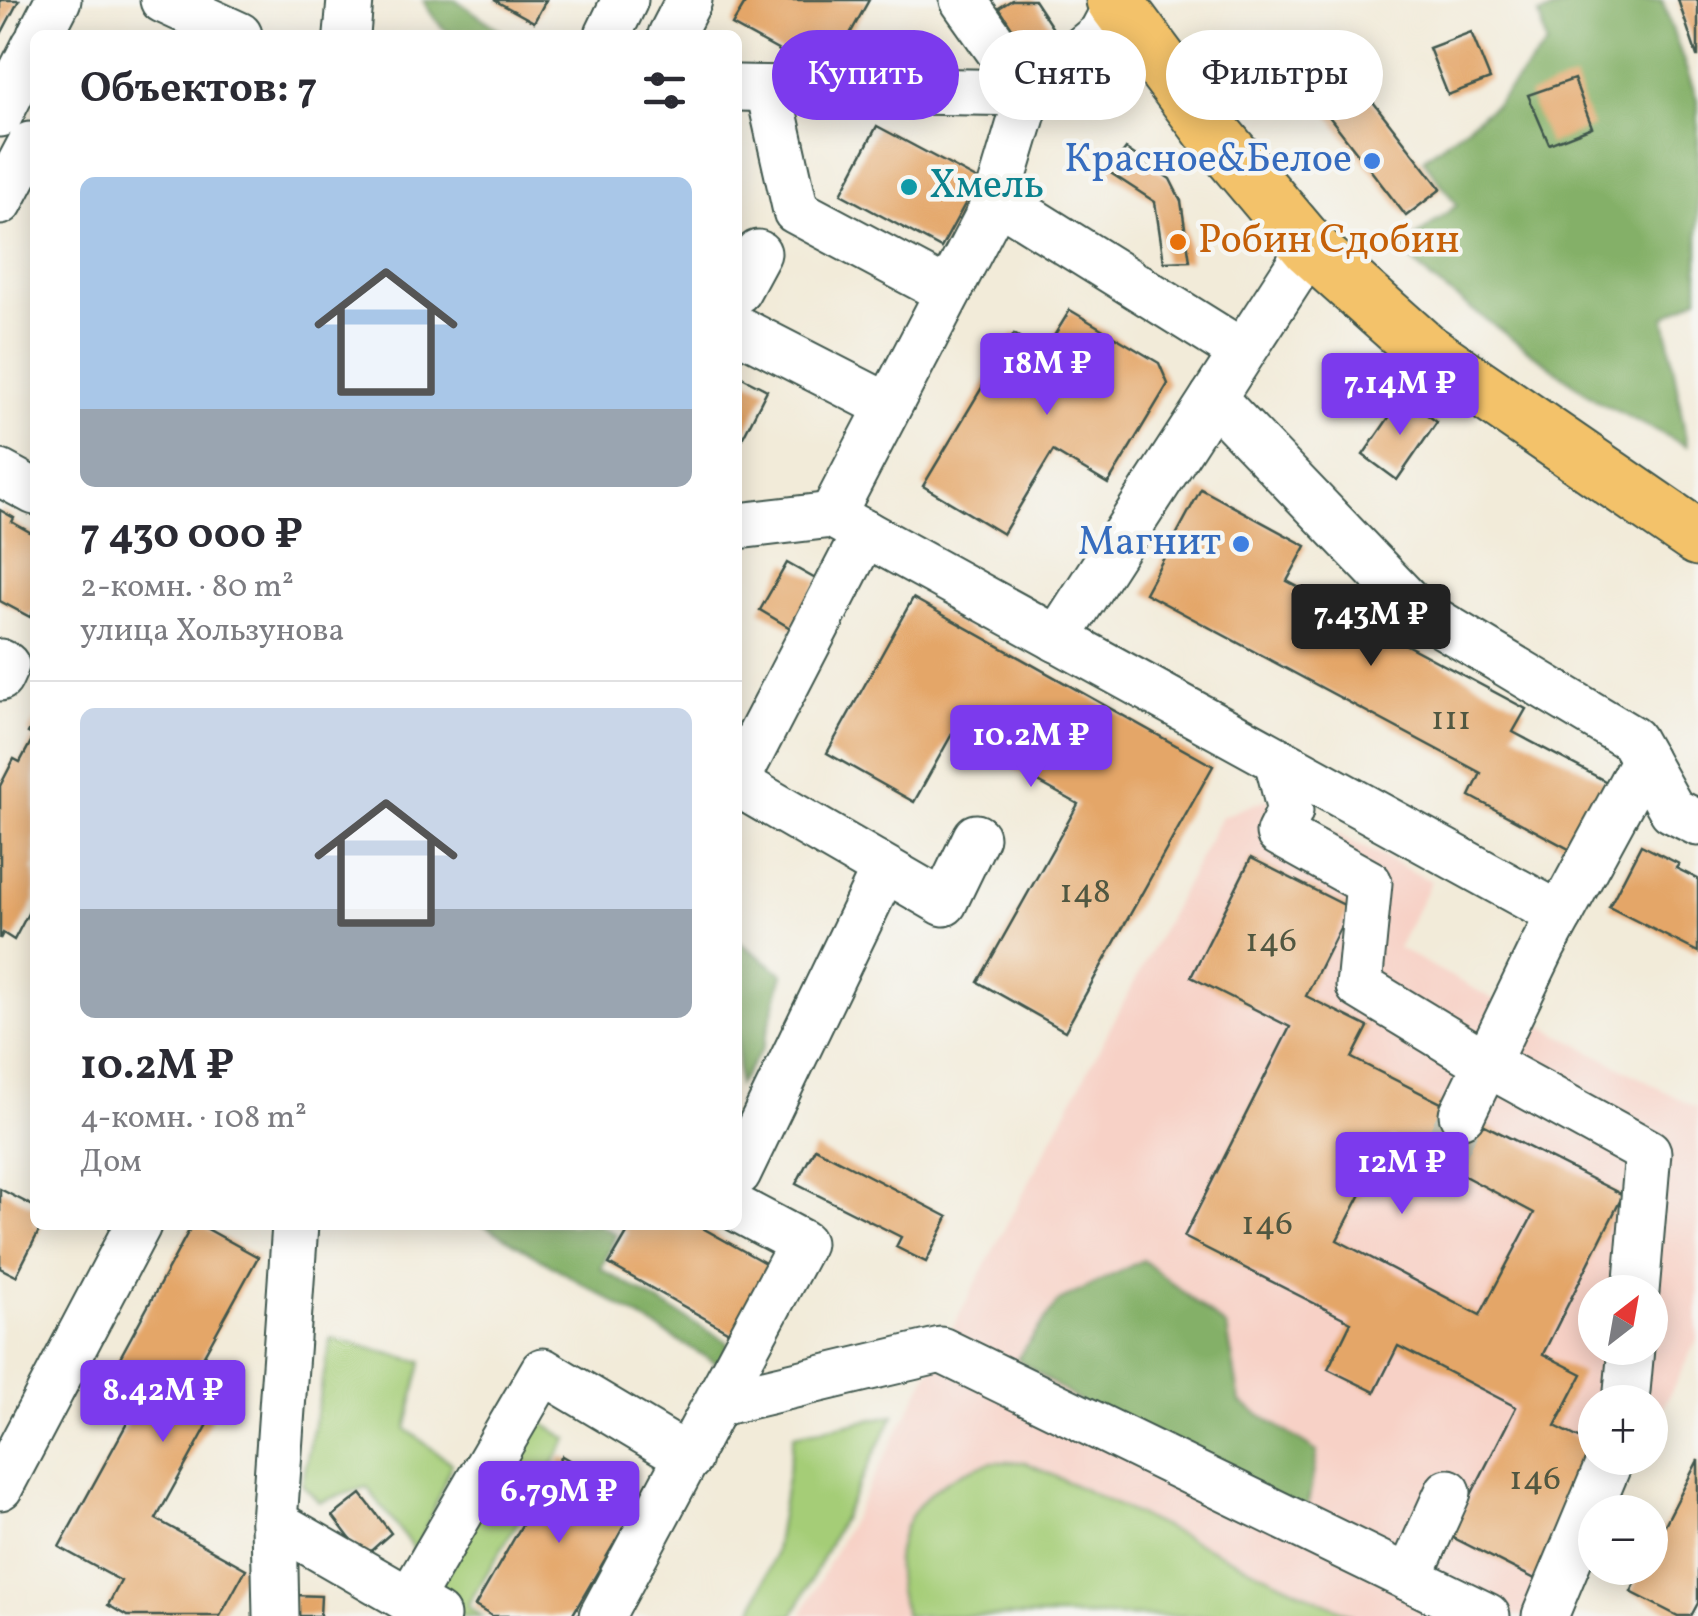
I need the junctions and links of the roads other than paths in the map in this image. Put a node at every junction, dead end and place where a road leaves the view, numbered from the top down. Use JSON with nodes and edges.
{"nodes":[{"id":1,"x":58,"y":0,"type":"edge"},
{"id":2,"x":162,"y":0,"type":"edge"},
{"id":3,"x":350,"y":0,"type":"edge"},
{"id":4,"x":626,"y":0,"type":"edge"},
{"id":5,"x":689,"y":0,"type":"edge"},
{"id":6,"x":963,"y":0,"type":"edge"},
{"id":7,"x":1128,"y":1,"type":"edge"},
{"id":8,"x":43,"y":30,"type":"edge"},
{"id":9,"x":228,"y":30,"type":"edge"},
{"id":10,"x":347,"y":30,"type":"edge"},
{"id":11,"x":611,"y":30,"type":"edge"},
{"id":12,"x":674,"y":30,"type":"edge"},
{"id":13,"x":984,"y":30,"type":"edge"},
{"id":14,"x":1103,"y":30,"type":"edge"},
{"id":15,"x":30,"y":68,"type":"edge"},
{"id":16,"x":753,"y":90,"type":"edge"},
{"id":17,"x":979,"y":92,"type":"edge"},
{"id":18,"x":1021,"y":120,"type":"edge"},
{"id":19,"x":16,"y":134,"type":"edge"},
{"id":20,"x":997,"y":198,"type":"junction"},
{"id":21,"x":0,"y":202,"type":"edge"},
{"id":22,"x":1310,"y":248,"type":"junction"},
{"id":23,"x":948,"y":292,"type":"junction"},
{"id":24,"x":742,"y":331,"type":"edge"},
{"id":25,"x":1242,"y":352,"type":"junction"},
{"id":26,"x":1213,"y":398,"type":"junction"},
{"id":27,"x":888,"y":406,"type":"junction"},
{"id":28,"x":0,"y":473,"type":"edge"},
{"id":29,"x":30,"y":489,"type":"edge"},
{"id":30,"x":1698,"y":498,"type":"edge"},
{"id":31,"x":848,"y":524,"type":"junction"},
{"id":32,"x":742,"y":526,"type":"edge"},
{"id":33,"x":1698,"y":538,"type":"edge"},
{"id":34,"x":1057,"y":638,"type":"junction"},
{"id":35,"x":0,"y":662,"type":"edge"},
{"id":36,"x":0,"y":678,"type":"edge"},
{"id":37,"x":1277,"y":760,"type":"junction"},
{"id":38,"x":1644,"y":760,"type":"junction"},
{"id":39,"x":742,"y":772,"type":"edge"},
{"id":40,"x":742,"y":783,"type":"edge"},
{"id":41,"x":1698,"y":823,"type":"edge"},
{"id":42,"x":976,"y":837,"type":"dead end"},
{"id":43,"x":884,"y":870,"type":"junction"},
{"id":44,"x":1560,"y":915,"type":"junction"},
{"id":45,"x":1486,"y":1063,"type":"junction"},
{"id":46,"x":1462,"y":1114,"type":"tunnel mouth"},
{"id":47,"x":742,"y":1165,"type":"edge"},
{"id":48,"x":742,"y":1212,"type":"edge"},
{"id":49,"x":135,"y":1230,"type":"edge"},
{"id":50,"x":295,"y":1230,"type":"edge"},
{"id":51,"x":1637,"y":1275,"type":"edge"},
{"id":52,"x":719,"y":1403,"type":"junction"},
{"id":53,"x":689,"y":1458,"type":"junction"},
{"id":54,"x":1605,"y":1475,"type":"edge"},
{"id":55,"x":0,"y":1487,"type":"edge"},
{"id":56,"x":1448,"y":1492,"type":"dead end"},
{"id":57,"x":274,"y":1522,"type":"junction"},
{"id":58,"x":1408,"y":1578,"type":"junction"},
{"id":59,"x":423,"y":1608,"type":"edge"},
{"id":60,"x":276,"y":1616,"type":"edge"},
{"id":61,"x":602,"y":1616,"type":"edge"},
{"id":62,"x":1486,"y":1616,"type":"edge"},
{"id":63,"x":1545,"y":1616,"type":"edge"}],
"edges":[{"from":1,"to":8,"type":"lane"},
{"from":2,"to":9,"type":"lane"},
{"from":3,"to":10,"type":"lane"},
{"from":4,"to":11,"type":"lane"},
{"from":5,"to":12,"type":"lane"},
{"from":6,"to":13,"type":"lane"},
{"from":7,"to":14,"type":"lane"},
{"from":7,"to":22,"type":"main road"},
{"from":7,"to":30,"type":"main road"},
{"from":15,"to":19,"type":"lane"},
{"from":16,"to":17,"type":"lane"},
{"from":16,"to":23,"type":"lane"},
{"from":18,"to":20,"type":"lane"},
{"from":19,"to":21,"type":"lane"},
{"from":20,"to":23,"type":"lane"},
{"from":20,"to":25,"type":"lane"},
{"from":22,"to":25,"type":"lane"},
{"from":22,"to":33,"type":"main road"},
{"from":23,"to":27,"type":"lane"},
{"from":24,"to":27,"type":"lane"},
{"from":25,"to":26,"type":"lane"},
{"from":26,"to":34,"type":"lane"},
{"from":26,"to":38,"type":"lane"},
{"from":27,"to":31,"type":"lane"},
{"from":28,"to":29,"type":"lane"},
{"from":31,"to":32,"type":"lane"},
{"from":31,"to":34,"type":"lane"},
{"from":31,"to":39,"type":"lane"},
{"from":34,"to":37,"type":"lane"},
{"from":35,"to":36,"type":"lane"},
{"from":37,"to":44,"type":"lane"},
{"from":37,"to":45,"type":"lane"},
{"from":38,"to":41,"type":"lane"},
{"from":38,"to":44,"type":"lane"},
{"from":40,"to":43,"type":"lane"},
{"from":42,"to":43,"type":"lane"},
{"from":43,"to":47,"type":"lane"},
{"from":44,"to":45,"type":"lane"},
{"from":45,"to":46,"type":"lane"},
{"from":45,"to":51,"type":"lane"},
{"from":48,"to":52,"type":"lane"},
{"from":49,"to":55,"type":"lane"},
{"from":50,"to":57,"type":"lane"},
{"from":52,"to":53,"type":"lane"},
{"from":52,"to":58,"type":"lane"},
{"from":53,"to":59,"type":"lane"},
{"from":53,"to":61,"type":"lane"},
{"from":54,"to":63,"type":"lane"},
{"from":56,"to":58,"type":"lane"},
{"from":57,"to":59,"type":"lane"},
{"from":57,"to":60,"type":"lane"},
{"from":58,"to":62,"type":"lane"}]}
